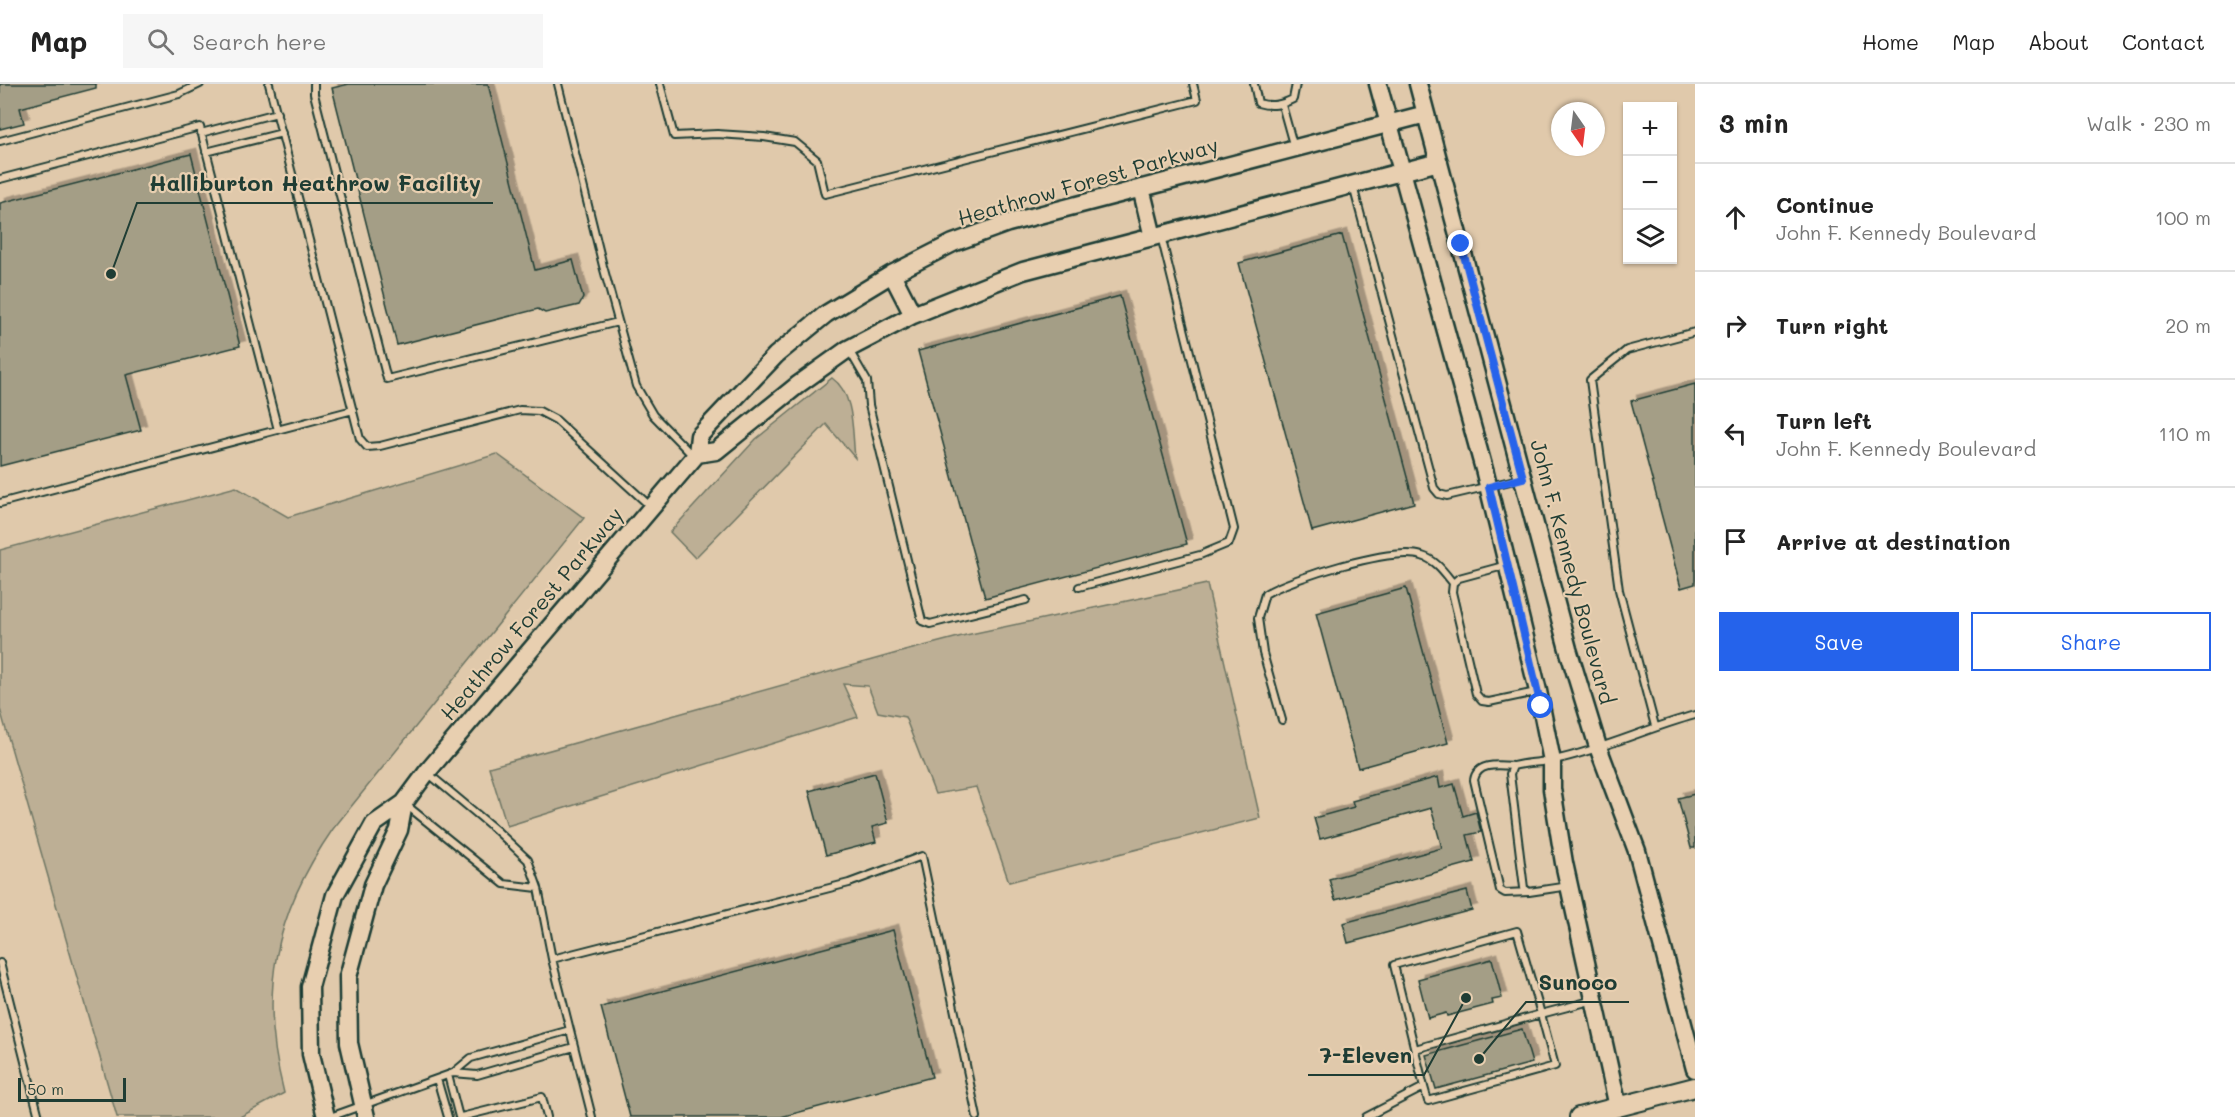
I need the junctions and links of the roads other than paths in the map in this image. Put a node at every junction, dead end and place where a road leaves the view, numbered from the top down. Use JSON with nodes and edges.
{"nodes":[{"id":1,"x":200,"y":84,"type":"edge"},
{"id":2,"x":269,"y":84,"type":"edge"},
{"id":3,"x":314,"y":84,"type":"edge"},
{"id":4,"x":558,"y":84,"type":"edge"},
{"id":5,"x":660,"y":84,"type":"edge"},
{"id":6,"x":1193,"y":84,"type":"edge"},
{"id":7,"x":1254,"y":84,"type":"edge"},
{"id":8,"x":1296,"y":84,"type":"edge"},
{"id":9,"x":1378,"y":84,"type":"edge"},
{"id":10,"x":1418,"y":84,"type":"edge"},
{"id":11,"x":1282,"y":105,"type":"junction"},
{"id":12,"x":277,"y":113,"type":"junction"},
{"id":13,"x":1426,"y":114,"type":"junction"},
{"id":14,"x":1388,"y":124,"type":"junction"},
{"id":15,"x":201,"y":133,"type":"junction"},
{"id":16,"x":282,"y":133,"type":"junction"},
{"id":17,"x":0,"y":141,"type":"edge"},
{"id":18,"x":1295,"y":149,"type":"junction"},
{"id":19,"x":206,"y":152,"type":"junction"},
{"id":20,"x":1439,"y":162,"type":"junction"},
{"id":21,"x":1401,"y":172,"type":"junction"},
{"id":22,"x":0,"y":179,"type":"edge"},
{"id":23,"x":1353,"y":186,"type":"junction"},
{"id":24,"x":1141,"y":188,"type":"junction"},
{"id":25,"x":1157,"y":236,"type":"junction"},
{"id":26,"x":892,"y":274,"type":"junction"},
{"id":27,"x":913,"y":315,"type":"junction"},
{"id":28,"x":618,"y":322,"type":"junction"},
{"id":29,"x":1695,"y":332,"type":"edge"},
{"id":30,"x":848,"y":349,"type":"junction"},
{"id":31,"x":353,"y":410,"type":"junction"},
{"id":32,"x":278,"y":430,"type":"junction"},
{"id":33,"x":696,"y":456,"type":"junction"},
{"id":34,"x":1523,"y":478,"type":"junction"},
{"id":35,"x":1489,"y":487,"type":"junction"},
{"id":36,"x":0,"y":503,"type":"edge"},
{"id":37,"x":652,"y":508,"type":"junction"},
{"id":38,"x":1507,"y":565,"type":"junction"},
{"id":39,"x":1453,"y":583,"type":"junction"},
{"id":40,"x":1079,"y":586,"type":"dead end"},
{"id":41,"x":1026,"y":600,"type":"dead end"},
{"id":42,"x":1538,"y":691,"type":"junction"},
{"id":43,"x":1695,"y":715,"type":"edge"},
{"id":44,"x":1282,"y":720,"type":"dead end"},
{"id":45,"x":1655,"y":726,"type":"junction"},
{"id":46,"x":1598,"y":747,"type":"junction"},
{"id":47,"x":1552,"y":761,"type":"junction"},
{"id":48,"x":1513,"y":766,"type":"junction"},
{"id":49,"x":427,"y":772,"type":"junction"},
{"id":50,"x":404,"y":804,"type":"junction"},
{"id":51,"x":1569,"y":886,"type":"junction"},
{"id":52,"x":538,"y":888,"type":"junction"},
{"id":53,"x":1529,"y":892,"type":"junction"},
{"id":54,"x":552,"y":959,"type":"junction"},
{"id":55,"x":0,"y":963,"type":"edge"},
{"id":56,"x":1594,"y":1000,"type":"junction"},
{"id":57,"x":1541,"y":1014,"type":"junction"},
{"id":58,"x":570,"y":1029,"type":"junction"},
{"id":59,"x":574,"y":1047,"type":"junction"},
{"id":60,"x":1415,"y":1049,"type":"junction"},
{"id":61,"x":1695,"y":1069,"type":"edge"},
{"id":62,"x":450,"y":1074,"type":"junction"},
{"id":63,"x":437,"y":1079,"type":"junction"},
{"id":64,"x":1424,"y":1087,"type":"junction"},
{"id":65,"x":1695,"y":1087,"type":"edge"},
{"id":66,"x":499,"y":1108,"type":"junction"},
{"id":67,"x":365,"y":1112,"type":"edge"},
{"id":68,"x":1620,"y":1112,"type":"edge"},
{"id":69,"x":39,"y":1117,"type":"edge"},
{"id":70,"x":328,"y":1117,"type":"edge"},
{"id":71,"x":448,"y":1117,"type":"edge"},
{"id":72,"x":460,"y":1117,"type":"edge"},
{"id":73,"x":502,"y":1117,"type":"edge"},
{"id":74,"x":547,"y":1117,"type":"edge"},
{"id":75,"x":592,"y":1117,"type":"edge"},
{"id":76,"x":977,"y":1117,"type":"edge"},
{"id":77,"x":1366,"y":1117,"type":"edge"},
{"id":78,"x":1579,"y":1117,"type":"edge"}],
"edges":[{"from":1,"to":17,"type":"lane"},
{"from":2,"to":12,"type":"lane"},
{"from":3,"to":28,"type":"lane"},
{"from":4,"to":28,"type":"lane"},
{"from":5,"to":6,"type":"lane"},
{"from":7,"to":11,"type":"lane"},
{"from":8,"to":11,"type":"lane"},
{"from":9,"to":14,"type":"street"},
{"from":10,"to":13,"type":"street","name":"John F. Kennedy Boulevard"},
{"from":11,"to":18,"type":"lane"},
{"from":12,"to":15,"type":"lane"},
{"from":12,"to":16,"type":"lane"},
{"from":13,"to":14,"type":"street","name":"Heathrow Forest Parkway"},
{"from":13,"to":20,"type":"street","name":"John F. Kennedy Boulevard"},
{"from":14,"to":18,"type":"street","name":"Heathrow Forest Parkway"},
{"from":14,"to":21,"type":"street"},
{"from":15,"to":19,"type":"lane"},
{"from":15,"to":22,"type":"lane"},
{"from":16,"to":19,"type":"lane"},
{"from":16,"to":31,"type":"lane"},
{"from":18,"to":24,"type":"street","name":"Heathrow Forest Parkway"},
{"from":19,"to":32,"type":"lane"},
{"from":20,"to":21,"type":"street"},
{"from":20,"to":34,"type":"street","name":"John F. Kennedy Boulevard"},
{"from":21,"to":23,"type":"street"},
{"from":21,"to":35,"type":"street"},
{"from":23,"to":25,"type":"street"},
{"from":23,"to":35,"type":"lane"},
{"from":24,"to":25,"type":"street"},
{"from":24,"to":26,"type":"street","name":"Heathrow Forest Parkway"},
{"from":25,"to":27,"type":"street"},
{"from":25,"to":40,"type":"lane"},
{"from":26,"to":27,"type":"street"},
{"from":26,"to":33,"type":"street","name":"Heathrow Forest Parkway"},
{"from":27,"to":30,"type":"street"},
{"from":28,"to":33,"type":"lane"},
{"from":29,"to":45,"type":"lane"},
{"from":30,"to":33,"type":"street"},
{"from":30,"to":41,"type":"lane"},
{"from":31,"to":32,"type":"lane"},
{"from":31,"to":37,"type":"lane"},
{"from":32,"to":36,"type":"lane"},
{"from":33,"to":37,"type":"street","name":"Heathrow Forest Parkway"},
{"from":34,"to":35,"type":"lane"},
{"from":34,"to":46,"type":"street","name":"John F. Kennedy Boulevard"},
{"from":35,"to":38,"type":"street"},
{"from":37,"to":49,"type":"street","name":"Heathrow Forest Parkway"},
{"from":38,"to":39,"type":"lane"},
{"from":38,"to":42,"type":"street"},
{"from":39,"to":42,"type":"lane"},
{"from":39,"to":44,"type":"lane"},
{"from":42,"to":47,"type":"street"},
{"from":43,"to":45,"type":"lane"},
{"from":45,"to":46,"type":"lane"},
{"from":46,"to":47,"type":"lane"},
{"from":46,"to":61,"type":"street","name":"John F. Kennedy Boulevard"},
{"from":47,"to":48,"type":"lane"},
{"from":47,"to":51,"type":"street"},
{"from":48,"to":53,"type":"lane"},
{"from":48,"to":53,"type":"lane"},
{"from":49,"to":50,"type":"street","name":"Heathrow Forest Parkway"},
{"from":49,"to":52,"type":"lane"},
{"from":50,"to":52,"type":"lane"},
{"from":50,"to":67,"type":"street","name":"Heathrow Forest Parkway"},
{"from":50,"to":70,"type":"street","name":"Heathrow Forest Parkway"},
{"from":51,"to":53,"type":"lane"},
{"from":51,"to":56,"type":"street"},
{"from":52,"to":54,"type":"lane"},
{"from":54,"to":58,"type":"lane"},
{"from":54,"to":76,"type":"lane"},
{"from":55,"to":69,"type":"lane"},
{"from":56,"to":57,"type":"lane"},
{"from":56,"to":68,"type":"street"},
{"from":57,"to":60,"type":"lane"},
{"from":57,"to":60,"type":"lane"},
{"from":57,"to":64,"type":"lane"},
{"from":58,"to":59,"type":"lane"},
{"from":58,"to":62,"type":"lane"},
{"from":59,"to":62,"type":"lane"},
{"from":59,"to":75,"type":"lane"},
{"from":60,"to":64,"type":"lane"},
{"from":62,"to":63,"type":"lane"},
{"from":62,"to":72,"type":"lane"},
{"from":63,"to":67,"type":"lane"},
{"from":63,"to":71,"type":"lane"},
{"from":64,"to":77,"type":"lane"},
{"from":65,"to":68,"type":"main road"},
{"from":66,"to":72,"type":"lane"},
{"from":66,"to":73,"type":"lane"},
{"from":66,"to":74,"type":"lane"},
{"from":67,"to":70,"type":"lane"},
{"from":68,"to":78,"type":"main road"}]}
